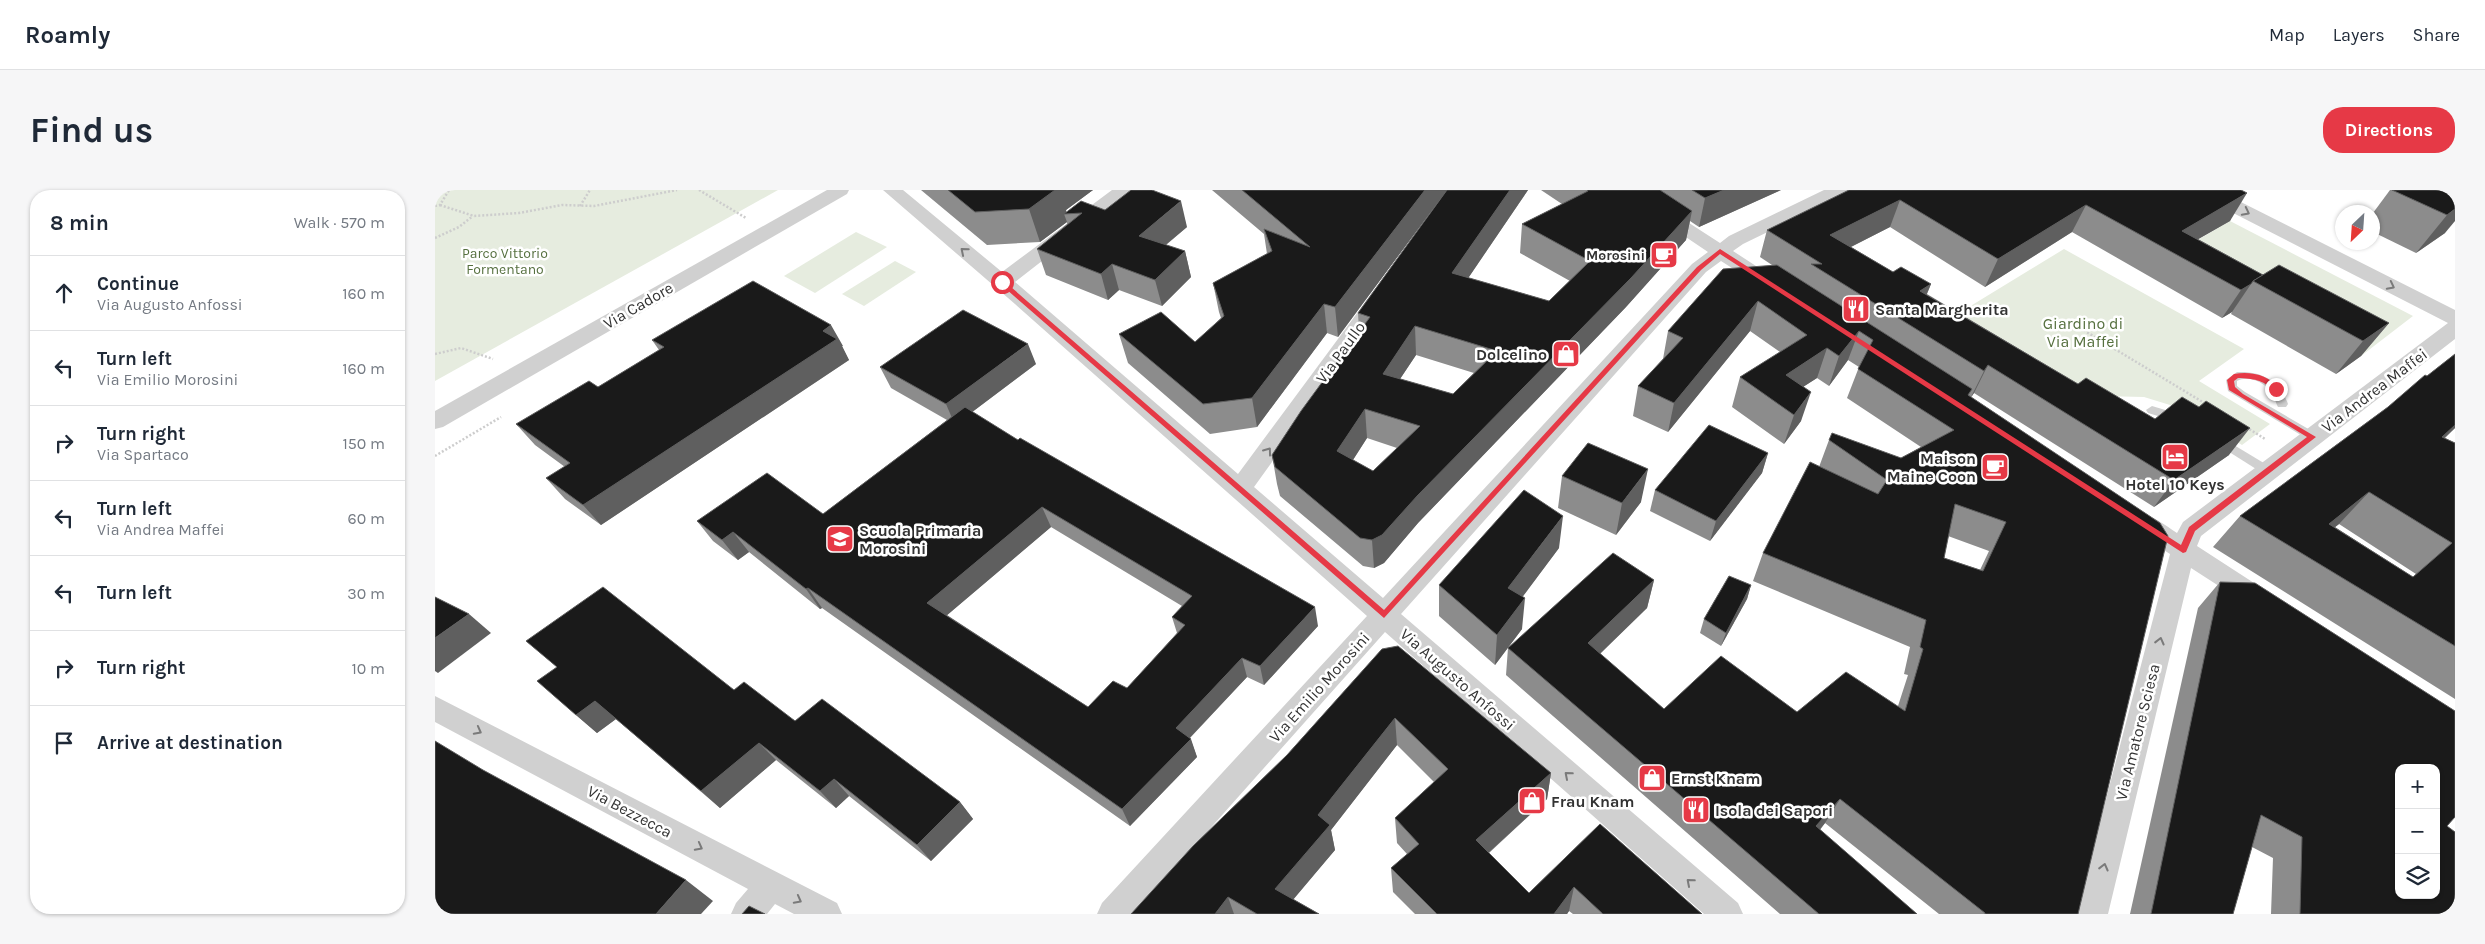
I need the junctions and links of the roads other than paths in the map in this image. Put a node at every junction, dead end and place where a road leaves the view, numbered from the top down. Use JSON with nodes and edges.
{"nodes":[{"id":1,"x":840,"y":190,"type":"edge"},
{"id":2,"x":892,"y":190,"type":"edge"},
{"id":3,"x":1123,"y":190,"type":"edge"},
{"id":4,"x":1625,"y":190,"type":"edge"},
{"id":5,"x":1839,"y":190,"type":"edge"},
{"id":6,"x":2203,"y":190,"type":"edge"},
{"id":7,"x":1720,"y":251,"type":"junction"},
{"id":8,"x":1002,"y":282,"type":"junction"},
{"id":9,"x":1389,"y":285,"type":"edge"},
{"id":10,"x":1792,"y":298,"type":"edge"},
{"id":11,"x":2455,"y":318,"type":"edge"},
{"id":12,"x":2455,"y":328,"type":"edge"},
{"id":13,"x":2282,"y":404,"type":"dead end"},
{"id":14,"x":2152,"y":410,"type":"dead end"},
{"id":15,"x":435,"y":421,"type":"edge"},
{"id":16,"x":2190,"y":423,"type":"edge"},
{"id":17,"x":2211,"y":435,"type":"edge"},
{"id":18,"x":2313,"y":437,"type":"junction"},
{"id":19,"x":2268,"y":470,"type":"junction"},
{"id":20,"x":1239,"y":490,"type":"junction"},
{"id":21,"x":2118,"y":508,"type":"edge"},
{"id":22,"x":2183,"y":550,"type":"junction"},
{"id":23,"x":1384,"y":615,"type":"junction"},
{"id":24,"x":2284,"y":615,"type":"edge"},
{"id":25,"x":435,"y":708,"type":"edge"},
{"id":26,"x":771,"y":885,"type":"junction"},
{"id":27,"x":747,"y":914,"type":"edge"},
{"id":28,"x":826,"y":914,"type":"edge"},
{"id":29,"x":1113,"y":914,"type":"edge"},
{"id":30,"x":1727,"y":914,"type":"edge"},
{"id":31,"x":2092,"y":914,"type":"edge"}],
"edges":[{"from":1,"to":15,"type":"street","name":"Via Cadore"},
{"from":8,"to":2,"type":"street","name":"Via Augusto Anfossi","one_way":true},
{"from":3,"to":8,"type":"street"},
{"from":4,"to":7,"type":"street"},
{"from":5,"to":7,"type":"street","name":"Via Emilio Morosini"},
{"from":6,"to":11,"type":"street","one_way":true},
{"from":7,"to":10,"type":"street"},
{"from":7,"to":23,"type":"street","name":"Via Emilio Morosini"},
{"from":8,"to":20,"type":"street","name":"Via Augusto Anfossi"},
{"from":20,"to":9,"type":"street","name":"Via Paullo","one_way":true},
{"from":12,"to":18,"type":"street","name":"Via Andrea Maffei"},
{"from":13,"to":18,"type":"lane"},
{"from":14,"to":16,"type":"lane"},
{"from":17,"to":19,"type":"lane"},
{"from":18,"to":19,"type":"street","name":"Via Andrea Maffei"},
{"from":19,"to":22,"type":"street","name":"Via Andrea Maffei"},
{"from":20,"to":23,"type":"street","name":"Via Augusto Anfossi"},
{"from":21,"to":22,"type":"street"},
{"from":22,"to":24,"type":"street"},
{"from":31,"to":22,"type":"street","name":"Via Amatore Sciesa","one_way":true},
{"from":23,"to":29,"type":"street","name":"Via Emilio Morosini"},
{"from":30,"to":23,"type":"street","name":"Via Augusto Anfossi","one_way":true},
{"from":25,"to":26,"type":"street","name":"Via Bezzecca","one_way":true},
{"from":26,"to":27,"type":"street"},
{"from":26,"to":28,"type":"street","name":"Via Bezzecca","one_way":true}]}
